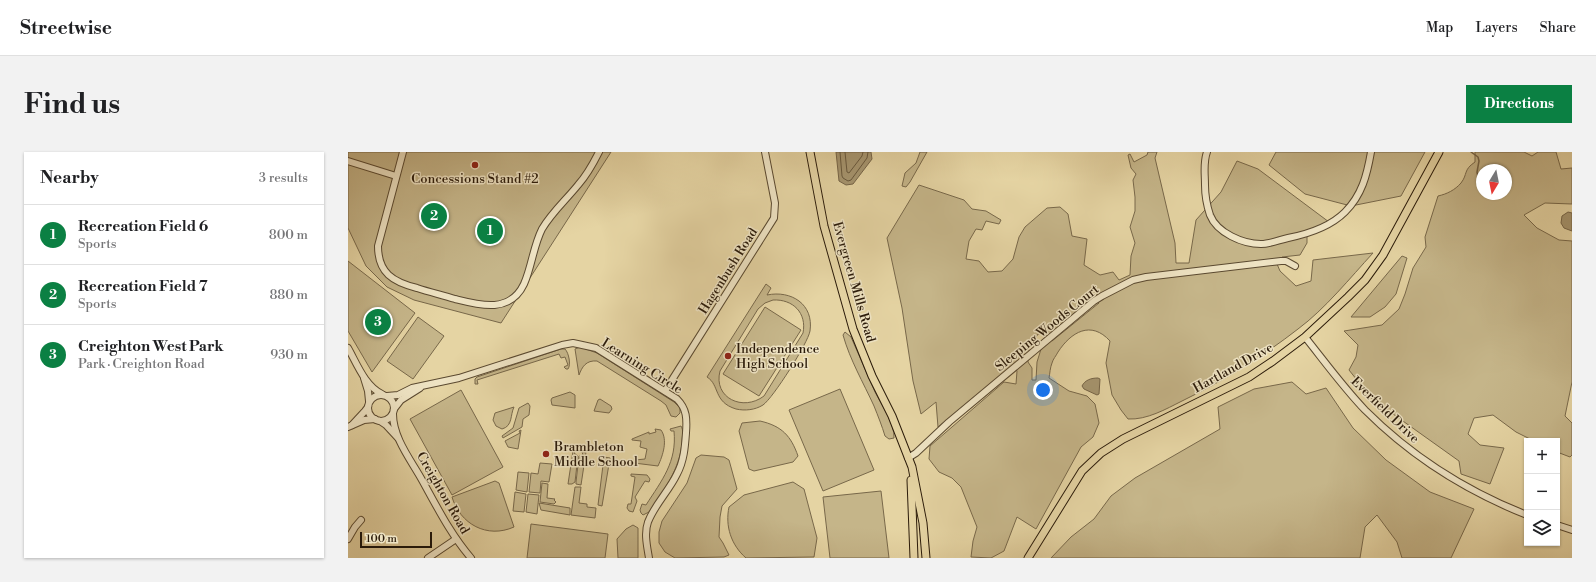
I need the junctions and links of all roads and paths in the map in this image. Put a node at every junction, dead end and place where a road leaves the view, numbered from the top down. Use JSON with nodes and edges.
{"nodes":[{"id":1,"x":403,"y":152,"type":"edge"},
{"id":2,"x":600,"y":152,"type":"edge"},
{"id":3,"x":765,"y":152,"type":"edge"},
{"id":4,"x":810,"y":152,"type":"edge"},
{"id":5,"x":1207,"y":152,"type":"edge"},
{"id":6,"x":1371,"y":152,"type":"edge"},
{"id":7,"x":1439,"y":152,"type":"edge"},
{"id":8,"x":348,"y":161,"type":"edge"},
{"id":9,"x":396,"y":176,"type":"junction"},
{"id":10,"x":1295,"y":266,"type":"dead end"},
{"id":11,"x":1305,"y":337,"type":"junction"},
{"id":12,"x":348,"y":348,"type":"edge"},
{"id":13,"x":362,"y":373,"type":"junction"},
{"id":14,"x":421,"y":387,"type":"junction"},
{"id":15,"x":665,"y":391,"type":"junction"},
{"id":16,"x":385,"y":395,"type":"junction"},
{"id":17,"x":369,"y":404,"type":"junction"},
{"id":18,"x":393,"y":411,"type":"junction"},
{"id":19,"x":377,"y":420,"type":"junction"},
{"id":20,"x":350,"y":426,"type":"edge"},
{"id":21,"x":398,"y":438,"type":"junction"},
{"id":22,"x":908,"y":458,"type":"junction"},
{"id":23,"x":912,"y":502,"type":"junction"},
{"id":24,"x":1524,"y":514,"type":"edge"},
{"id":25,"x":361,"y":520,"type":"dead end"},
{"id":26,"x":1560,"y":526,"type":"edge"},
{"id":27,"x":1571,"y":530,"type":"edge"},
{"id":28,"x":348,"y":539,"type":"edge"},
{"id":29,"x":456,"y":539,"type":"junction"},
{"id":30,"x":647,"y":546,"type":"junction"},
{"id":31,"x":428,"y":558,"type":"edge"},
{"id":32,"x":471,"y":558,"type":"edge"},
{"id":33,"x":649,"y":558,"type":"edge"},
{"id":34,"x":652,"y":558,"type":"edge"},
{"id":35,"x":914,"y":558,"type":"edge"},
{"id":36,"x":922,"y":558,"type":"edge"},
{"id":37,"x":926,"y":558,"type":"edge"},
{"id":38,"x":1028,"y":558,"type":"edge"}],
"edges":[{"from":1,"to":9,"type":"street"},
{"from":2,"to":9,"type":"street"},
{"from":3,"to":15,"type":"street","name":"Hagenbush Road"},
{"from":4,"to":22,"type":"main road","name":"Evergreen Mills Road"},
{"from":5,"to":6,"type":"street"},
{"from":7,"to":11,"type":"main road","name":"Hartland Drive"},
{"from":8,"to":9,"type":"street"},
{"from":10,"to":22,"type":"street","name":"Sleeping Woods Court"},
{"from":11,"to":24,"type":"street","name":"Everfield Drive"},
{"from":11,"to":38,"type":"main road","name":"Hartland Drive"},
{"from":12,"to":13,"type":"street","name":"Creighton Road"},
{"from":13,"to":16,"type":"street","name":"Creighton Road"},
{"from":13,"to":17,"type":"street","name":"Creighton Road"},
{"from":14,"to":15,"type":"street","name":"Learning Circle"},
{"from":14,"to":16,"type":"street","name":"Learning Circle"},
{"from":14,"to":18,"type":"street","name":"Learning Circle"},
{"from":15,"to":30,"type":"street","name":"Learning Circle"},
{"from":16,"to":17,"type":"street"},
{"from":16,"to":18,"type":"street","name":"Creighton Road"},
{"from":17,"to":19,"type":"street","name":"Creighton Road"},
{"from":17,"to":20,"type":"street"},
{"from":18,"to":19,"type":"street"},
{"from":18,"to":21,"type":"street","name":"Creighton Road"},
{"from":19,"to":20,"type":"street"},
{"from":19,"to":21,"type":"street","name":"Creighton Road"},
{"from":21,"to":29,"type":"street","name":"Creighton Road"},
{"from":22,"to":23,"type":"main road","name":"Evergreen Mills Road"},
{"from":22,"to":37,"type":"main road","name":"Evergreen Mills Road"},
{"from":23,"to":35,"type":"main road","name":"Evergreen Mills Road"},
{"from":23,"to":36,"type":"main road"},
{"from":25,"to":28,"type":"street"},
{"from":26,"to":27,"type":"street"},
{"from":29,"to":31,"type":"street"},
{"from":29,"to":32,"type":"street","name":"Creighton Road"},
{"from":30,"to":33,"type":"street","name":"Learning Circle"},
{"from":30,"to":34,"type":"street","name":"Learning Circle"}]}
